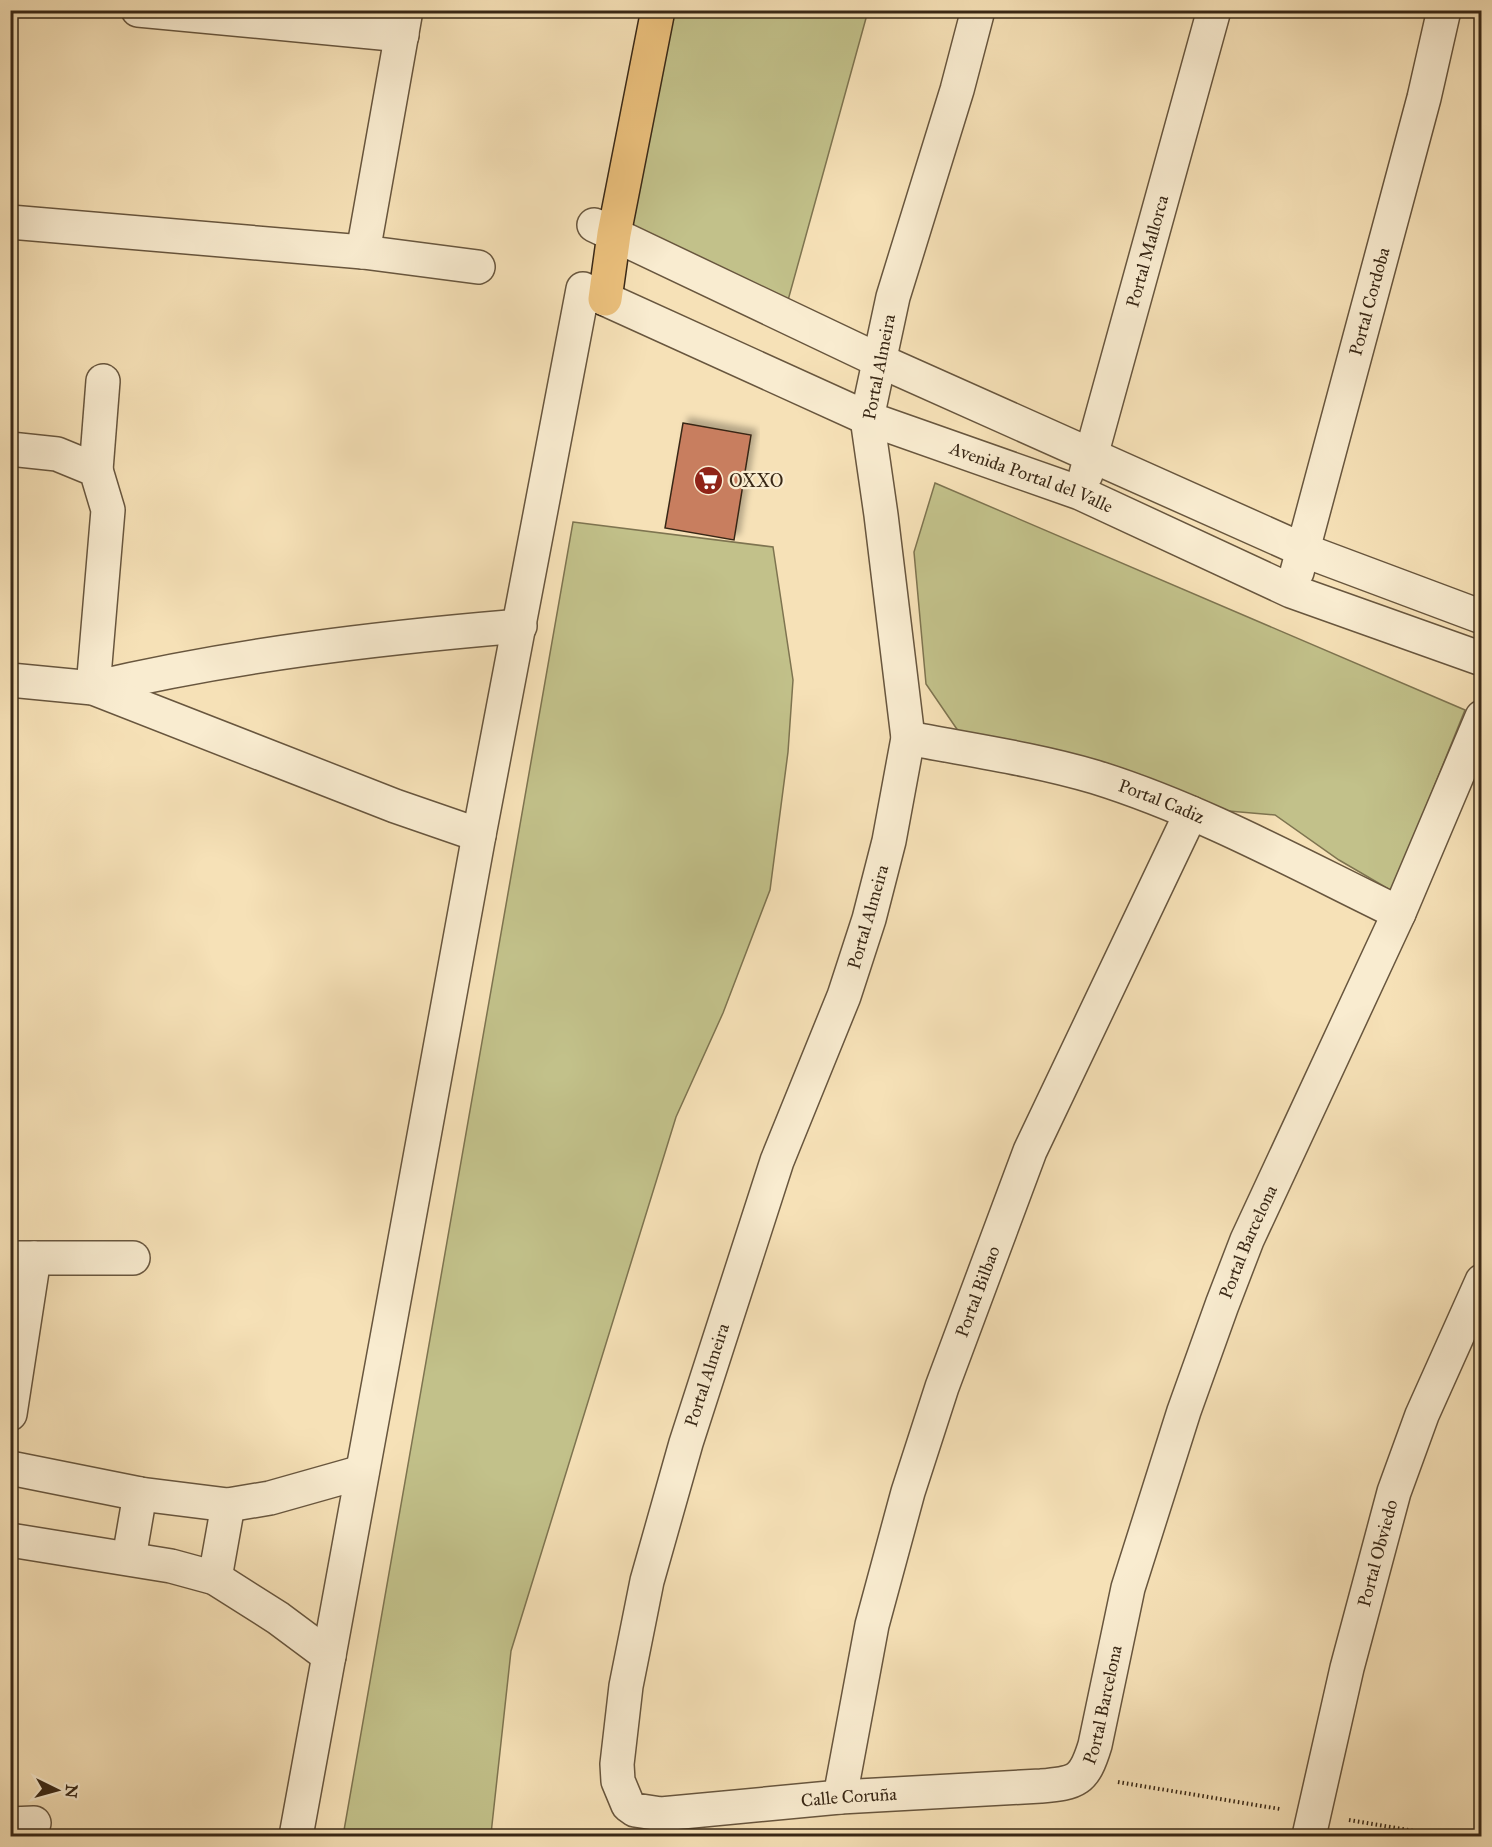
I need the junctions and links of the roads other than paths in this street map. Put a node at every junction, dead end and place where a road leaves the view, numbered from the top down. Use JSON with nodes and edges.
{"nodes":[{"id":1,"x":138,"y":10,"type":"edge"},
{"id":2,"x":635,"y":10,"type":"edge"},
{"id":3,"x":658,"y":10,"type":"edge"},
{"id":4,"x":978,"y":10,"type":"edge"},
{"id":5,"x":1214,"y":10,"type":"edge"},
{"id":6,"x":1444,"y":10,"type":"edge"},
{"id":7,"x":404,"y":23,"type":"edge"},
{"id":8,"x":10,"y":222,"type":"edge"},
{"id":9,"x":604,"y":230,"type":"junction"},
{"id":10,"x":363,"y":252,"type":"junction"},
{"id":11,"x":478,"y":267,"type":"dead end"},
{"id":12,"x":594,"y":294,"type":"junction"},
{"id":13,"x":878,"y":360,"type":"junction"},
{"id":14,"x":103,"y":381,"type":"dead end"},
{"id":15,"x":867,"y":418,"type":"junction"},
{"id":16,"x":10,"y":449,"type":"edge"},
{"id":17,"x":1092,"y":455,"type":"junction"},
{"id":18,"x":96,"y":470,"type":"junction"},
{"id":19,"x":1080,"y":493,"type":"junction"},
{"id":20,"x":1303,"y":550,"type":"junction"},
{"id":21,"x":1291,"y":591,"type":"junction"},
{"id":22,"x":1482,"y":617,"type":"edge"},
{"id":23,"x":520,"y":626,"type":"junction"},
{"id":24,"x":1482,"y":659,"type":"edge"},
{"id":25,"x":10,"y":680,"type":"edge"},
{"id":26,"x":93,"y":688,"type":"junction"},
{"id":27,"x":1482,"y":717,"type":"edge"},
{"id":28,"x":908,"y":738,"type":"junction"},
{"id":29,"x":1191,"y":813,"type":"junction"},
{"id":30,"x":479,"y":835,"type":"junction"},
{"id":31,"x":1399,"y":913,"type":"junction"},
{"id":32,"x":22,"y":1258,"type":"edge"},
{"id":33,"x":133,"y":1258,"type":"dead end"},
{"id":34,"x":1482,"y":1281,"type":"edge"},
{"id":35,"x":10,"y":1414,"type":"edge"},
{"id":36,"x":10,"y":1468,"type":"edge"},
{"id":37,"x":362,"y":1472,"type":"junction"},
{"id":38,"x":140,"y":1494,"type":"junction"},
{"id":39,"x":228,"y":1505,"type":"junction"},
{"id":40,"x":10,"y":1540,"type":"edge"},
{"id":41,"x":129,"y":1558,"type":"junction"},
{"id":42,"x":215,"y":1578,"type":"junction"},
{"id":43,"x":329,"y":1656,"type":"junction"},
{"id":44,"x":1076,"y":1780,"type":"joint"},
{"id":45,"x":840,"y":1797,"type":"junction"},
{"id":46,"x":639,"y":1818,"type":"edge"},
{"id":47,"x":1311,"y":1825,"type":"edge"},
{"id":48,"x":296,"y":1836,"type":"edge"}],
"edges":[{"from":1,"to":7,"type":"street"},
{"from":2,"to":9,"type":"main road"},
{"from":3,"to":9,"type":"main road"},
{"from":4,"to":13,"type":"street","name":"Portal Almeira"},
{"from":5,"to":17,"type":"street","name":"Portal Mallorca"},
{"from":6,"to":20,"type":"street","name":"Portal Cordoba"},
{"from":7,"to":10,"type":"street"},
{"from":8,"to":10,"type":"street"},
{"from":9,"to":12,"type":"main road"},
{"from":9,"to":13,"type":"street"},
{"from":10,"to":11,"type":"street"},
{"from":12,"to":15,"type":"street","name":"Avenida Portal del Valle"},
{"from":12,"to":23,"type":"street"},
{"from":13,"to":15,"type":"street","name":"Portal Almeira"},
{"from":13,"to":17,"type":"street"},
{"from":14,"to":18,"type":"street"},
{"from":15,"to":19,"type":"street","name":"Avenida Portal del Valle"},
{"from":15,"to":28,"type":"street","name":"Portal Almeira"},
{"from":16,"to":18,"type":"street"},
{"from":17,"to":19,"type":"street","name":"Portal Mallorca"},
{"from":17,"to":20,"type":"street"},
{"from":18,"to":26,"type":"street"},
{"from":19,"to":21,"type":"street","name":"Avenida Portal del Valle"},
{"from":20,"to":21,"type":"street","name":"Portal Cordoba"},
{"from":20,"to":22,"type":"street"},
{"from":21,"to":24,"type":"street","name":"Avenida Portal del Valle"},
{"from":23,"to":26,"type":"street"},
{"from":23,"to":30,"type":"street"},
{"from":25,"to":26,"type":"street"},
{"from":26,"to":30,"type":"street"},
{"from":27,"to":31,"type":"street","name":"Portal Barcelona"},
{"from":28,"to":29,"type":"street","name":"Portal Cadiz"},
{"from":28,"to":46,"type":"street","name":"Portal Almeira"},
{"from":29,"to":31,"type":"street","name":"Portal Cadiz"},
{"from":29,"to":45,"type":"street","name":"Portal Bilbao"},
{"from":30,"to":37,"type":"street"},
{"from":31,"to":44,"type":"street","name":"Portal Barcelona"},
{"from":32,"to":33,"type":"street"},
{"from":32,"to":35,"type":"street"},
{"from":34,"to":47,"type":"street","name":"Portal Obviedo"},
{"from":36,"to":38,"type":"street"},
{"from":37,"to":39,"type":"street"},
{"from":37,"to":43,"type":"street"},
{"from":38,"to":39,"type":"street"},
{"from":38,"to":41,"type":"street"},
{"from":39,"to":42,"type":"street"},
{"from":40,"to":41,"type":"street"},
{"from":41,"to":42,"type":"street"},
{"from":42,"to":43,"type":"street"},
{"from":43,"to":48,"type":"street"},
{"from":44,"to":45,"type":"street","name":"Calle Coruña"},
{"from":45,"to":46,"type":"street","name":"Calle Coruña"}]}
